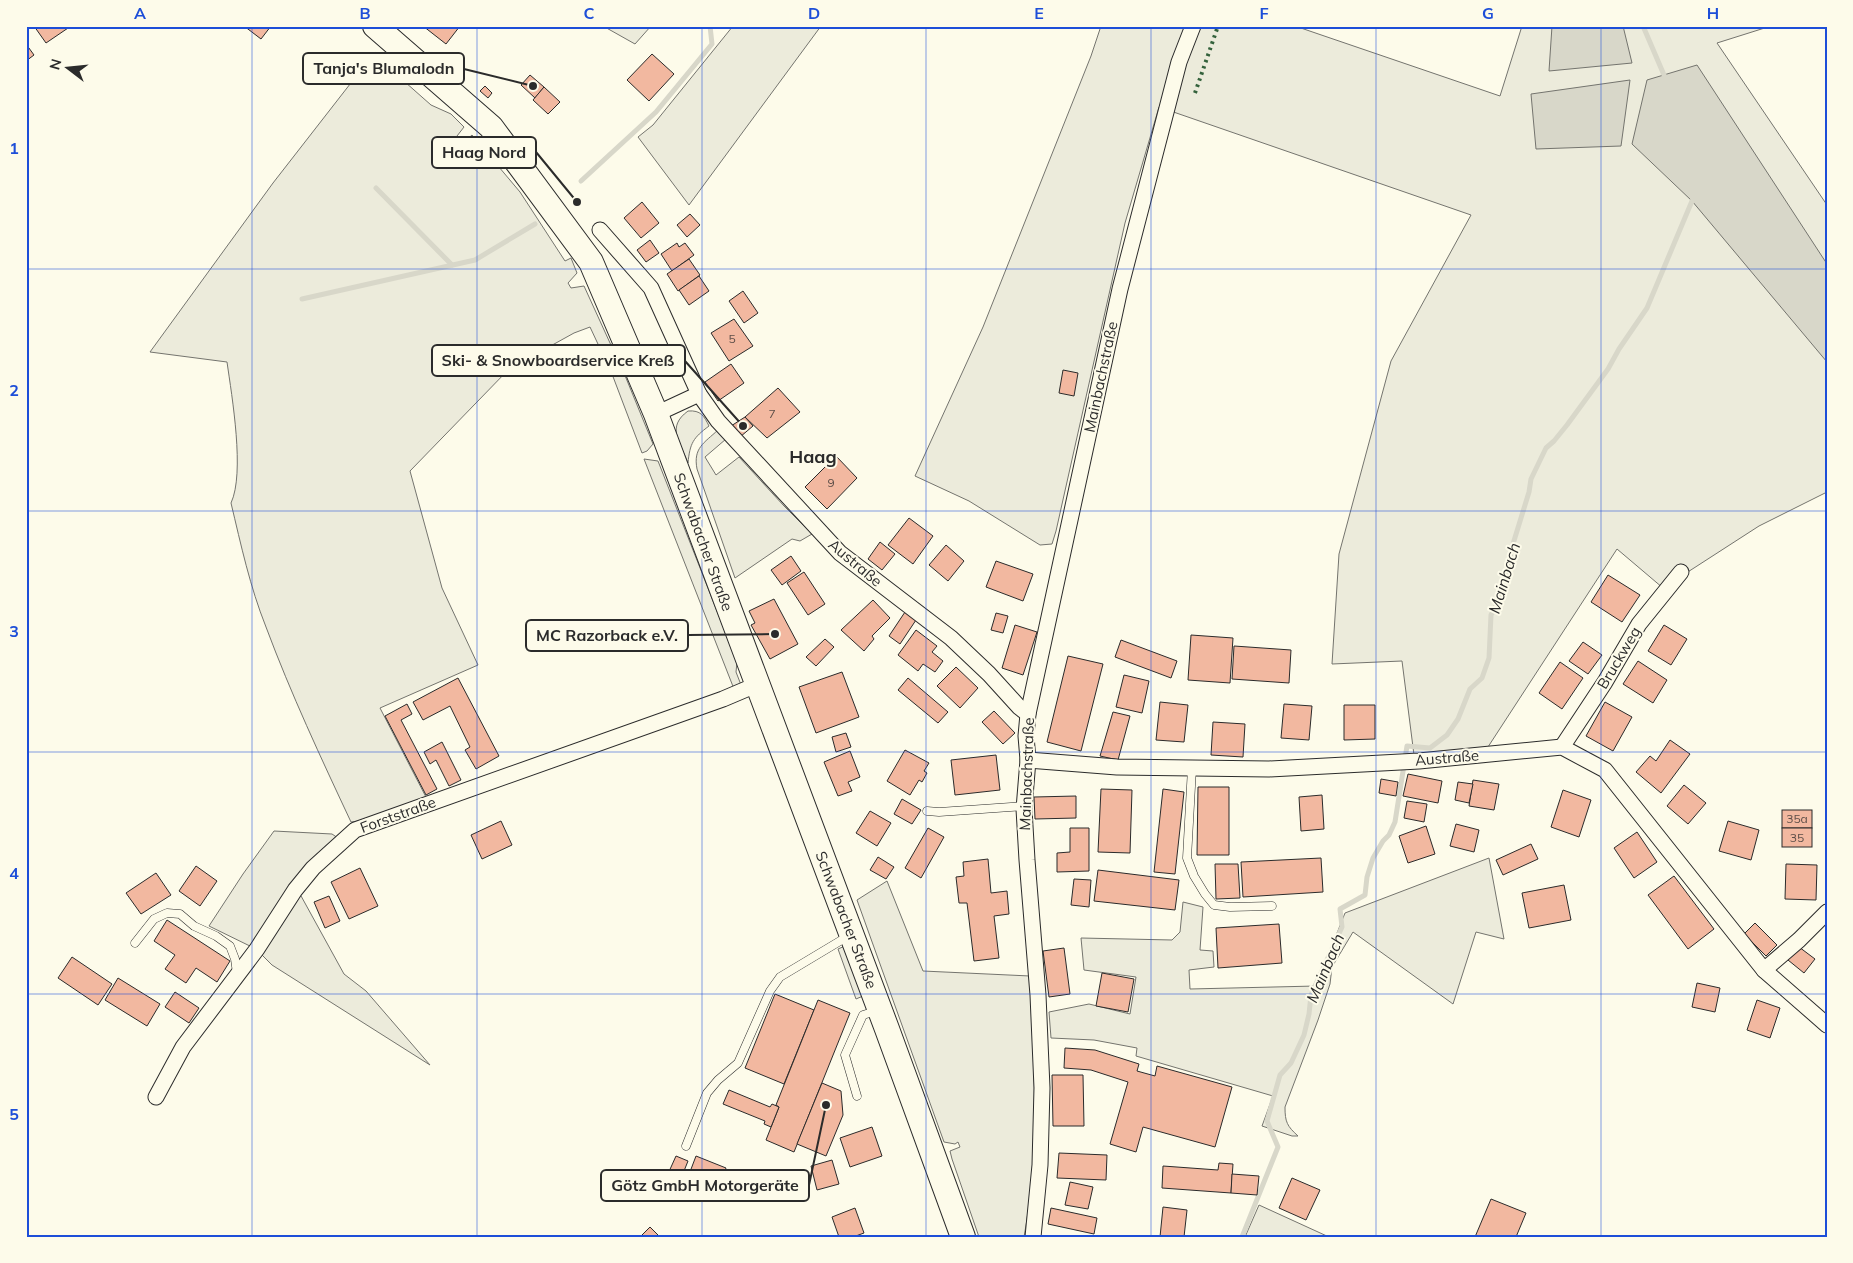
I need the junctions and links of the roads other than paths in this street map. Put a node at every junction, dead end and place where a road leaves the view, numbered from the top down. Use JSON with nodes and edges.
{"nodes":[{"id":1,"x":375,"y":26,"type":"edge"},
{"id":2,"x":1193,"y":26,"type":"edge"},
{"id":3,"x":600,"y":230,"type":"dead end"},
{"id":4,"x":699,"y":394,"type":"junction"},
{"id":5,"x":656,"y":414,"type":"junction"},
{"id":6,"x":1681,"y":572,"type":"dead end"},
{"id":7,"x":756,"y":685,"type":"junction"},
{"id":8,"x":1028,"y":714,"type":"junction"},
{"id":9,"x":1562,"y":747,"type":"junction"},
{"id":10,"x":1028,"y":760,"type":"junction"},
{"id":11,"x":1192,"y":768,"type":"junction"},
{"id":12,"x":1024,"y":806,"type":"junction"},
{"id":13,"x":927,"y":811,"type":"dead end"},
{"id":14,"x":1272,"y":906,"type":"dead end"},
{"id":15,"x":1827,"y":912,"type":"edge"},
{"id":16,"x":851,"y":934,"type":"junction"},
{"id":17,"x":135,"y":943,"type":"dead end"},
{"id":18,"x":1764,"y":970,"type":"junction"},
{"id":19,"x":237,"y":976,"type":"junction"},
{"id":20,"x":880,"y":1010,"type":"junction"},
{"id":21,"x":1827,"y":1024,"type":"edge"},
{"id":22,"x":857,"y":1096,"type":"dead end"},
{"id":23,"x":156,"y":1097,"type":"dead end"},
{"id":24,"x":686,"y":1146,"type":"dead end"},
{"id":25,"x":963,"y":1237,"type":"edge"},
{"id":26,"x":1033,"y":1237,"type":"edge"}],
"edges":[{"from":1,"to":5,"type":"main road","name":"Schwabacher Straße"},
{"from":2,"to":8,"type":"street","name":"Mainbachstraße"},
{"from":3,"to":4,"type":"street","name":"Austraße"},
{"from":4,"to":5,"type":"street"},
{"from":4,"to":8,"type":"street","name":"Austraße"},
{"from":5,"to":7,"type":"main road","name":"Schwabacher Straße"},
{"from":6,"to":9,"type":"street","name":"Bruckweg"},
{"from":7,"to":16,"type":"main road","name":"Schwabacher Straße"},
{"from":7,"to":19,"type":"street","name":"Forststraße"},
{"from":8,"to":10,"type":"street","name":"Mainbachstraße"},
{"from":9,"to":11,"type":"street","name":"Austraße"},
{"from":9,"to":18,"type":"street"},
{"from":10,"to":11,"type":"street","name":"Austraße"},
{"from":10,"to":12,"type":"street","name":"Mainbachstraße"},
{"from":11,"to":14,"type":"lane"},
{"from":12,"to":13,"type":"lane"},
{"from":12,"to":26,"type":"street","name":"Mainbachstraße"},
{"from":15,"to":18,"type":"street"},
{"from":16,"to":20,"type":"main road","name":"Schwabacher Straße"},
{"from":16,"to":24,"type":"lane"},
{"from":17,"to":19,"type":"lane"},
{"from":18,"to":21,"type":"street"},
{"from":19,"to":23,"type":"street","name":"Forststraße"},
{"from":20,"to":22,"type":"lane"},
{"from":20,"to":25,"type":"main road","name":"Schwabacher Straße"}]}
